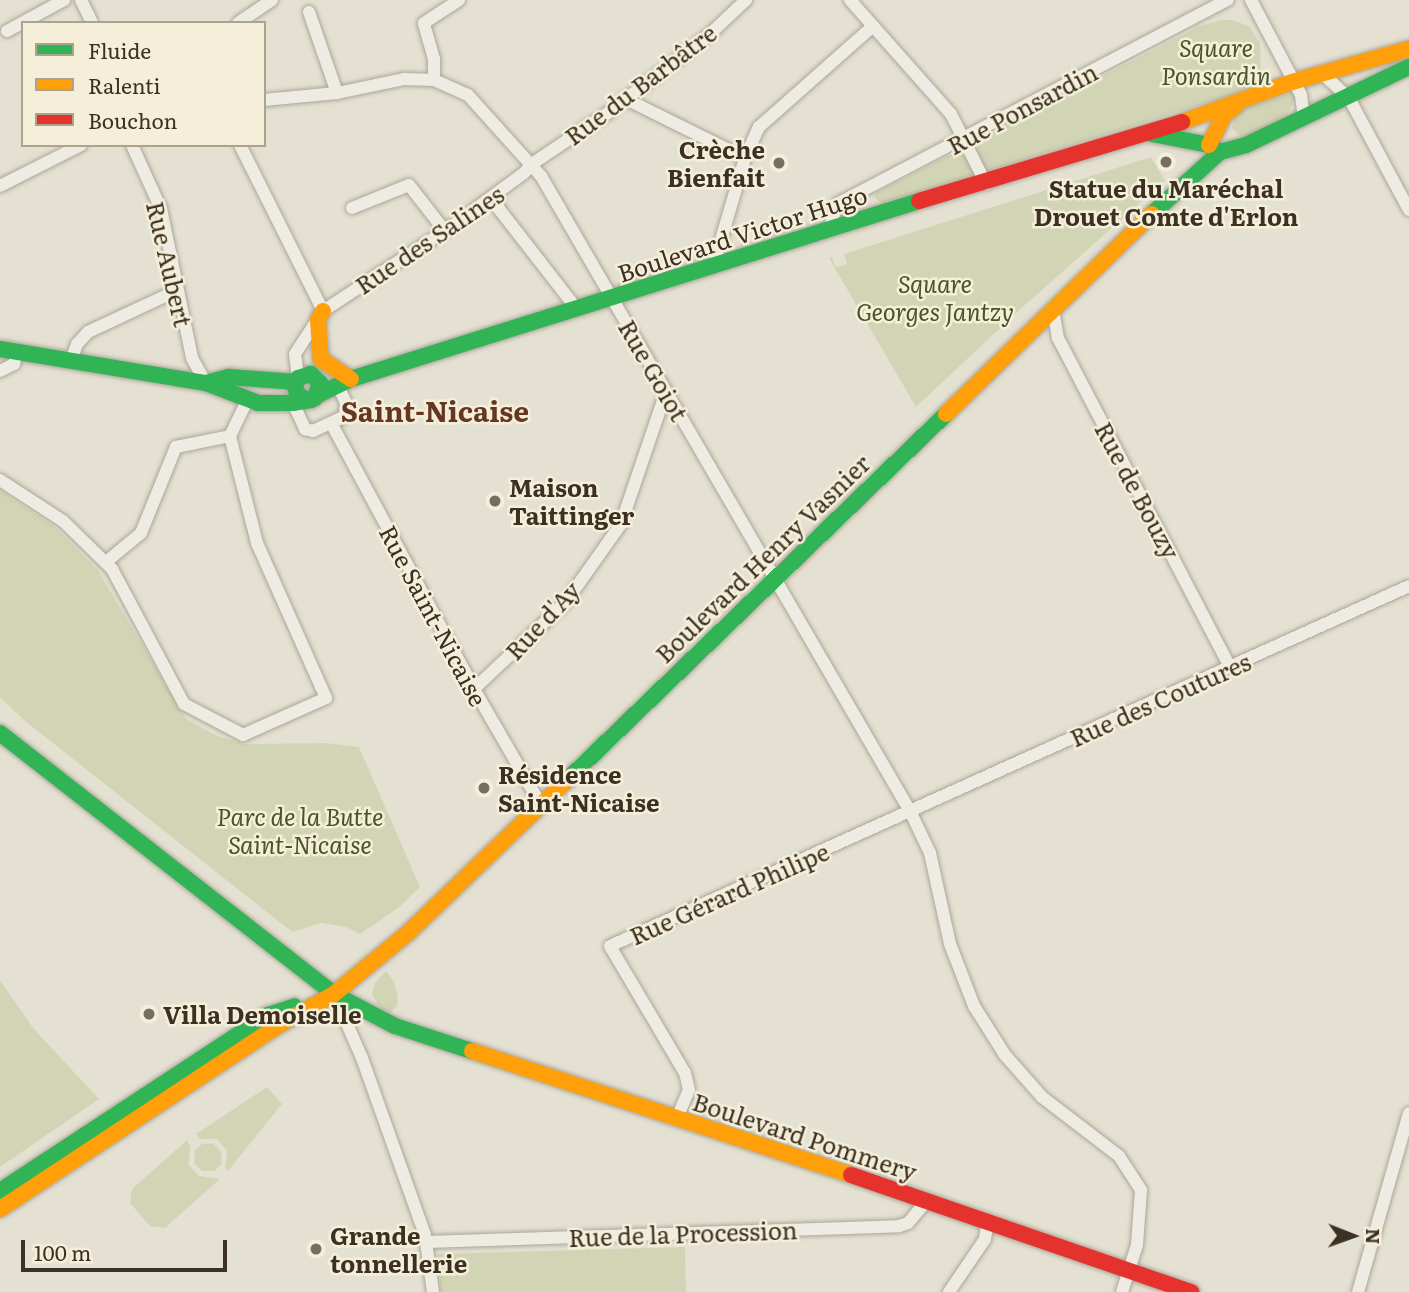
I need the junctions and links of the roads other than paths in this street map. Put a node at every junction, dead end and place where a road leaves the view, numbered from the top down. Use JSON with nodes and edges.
{"nodes":[{"id":1,"x":64,"y":0,"type":"edge"},
{"id":2,"x":81,"y":0,"type":"edge"},
{"id":3,"x":272,"y":0,"type":"edge"},
{"id":4,"x":459,"y":0,"type":"edge"},
{"id":5,"x":746,"y":0,"type":"edge"},
{"id":6,"x":850,"y":0,"type":"edge"},
{"id":7,"x":1228,"y":0,"type":"edge"},
{"id":8,"x":1251,"y":0,"type":"edge"},
{"id":9,"x":309,"y":12,"type":"dead end"},
{"id":10,"x":25,"y":21,"type":"edge"},
{"id":11,"x":91,"y":21,"type":"edge"},
{"id":12,"x":241,"y":21,"type":"edge"},
{"id":13,"x":21,"y":23,"type":"edge"},
{"id":14,"x":873,"y":26,"type":"junction"},
{"id":15,"x":7,"y":31,"type":"dead end"},
{"id":16,"x":1409,"y":49,"type":"edge"},
{"id":17,"x":1409,"y":67,"type":"edge"},
{"id":18,"x":1323,"y":74,"type":"junction"},
{"id":19,"x":434,"y":80,"type":"junction"},
{"id":20,"x":1292,"y":82,"type":"junction"},
{"id":21,"x":337,"y":93,"type":"junction"},
{"id":22,"x":1349,"y":98,"type":"junction"},
{"id":23,"x":626,"y":99,"type":"junction"},
{"id":24,"x":266,"y":100,"type":"edge"},
{"id":25,"x":1242,"y":101,"type":"junction"},
{"id":26,"x":1304,"y":119,"type":"junction"},
{"id":27,"x":1148,"y":134,"type":"junction"},
{"id":28,"x":963,"y":139,"type":"junction"},
{"id":29,"x":77,"y":147,"type":"edge"},
{"id":30,"x":133,"y":147,"type":"edge"},
{"id":31,"x":241,"y":147,"type":"edge"},
{"id":32,"x":1214,"y":149,"type":"junction"},
{"id":33,"x":745,"y":158,"type":"junction"},
{"id":34,"x":532,"y":164,"type":"junction"},
{"id":35,"x":986,"y":184,"type":"junction"},
{"id":36,"x":0,"y":186,"type":"edge"},
{"id":37,"x":495,"y":195,"type":"junction"},
{"id":38,"x":352,"y":208,"type":"dead end"},
{"id":39,"x":1409,"y":210,"type":"edge"},
{"id":40,"x":830,"y":227,"type":"junction"},
{"id":41,"x":445,"y":231,"type":"junction"},
{"id":42,"x":713,"y":267,"type":"junction"},
{"id":43,"x":178,"y":290,"type":"junction"},
{"id":44,"x":611,"y":298,"type":"junction"},
{"id":45,"x":576,"y":308,"type":"junction"},
{"id":46,"x":1053,"y":310,"type":"junction"},
{"id":47,"x":323,"y":311,"type":"junction"},
{"id":48,"x":0,"y":349,"type":"edge"},
{"id":49,"x":17,"y":352,"type":"junction"},
{"id":50,"x":71,"y":360,"type":"junction"},
{"id":51,"x":0,"y":371,"type":"edge"},
{"id":52,"x":303,"y":379,"type":"junction"},
{"id":53,"x":344,"y":381,"type":"junction"},
{"id":54,"x":206,"y":383,"type":"junction"},
{"id":55,"x":666,"y":392,"type":"junction"},
{"id":56,"x":247,"y":399,"type":"junction"},
{"id":57,"x":306,"y":400,"type":"junction"},
{"id":58,"x":331,"y":423,"type":"junction"},
{"id":59,"x":230,"y":436,"type":"junction"},
{"id":60,"x":0,"y":480,"type":"edge"},
{"id":61,"x":106,"y":562,"type":"junction"},
{"id":62,"x":775,"y":578,"type":"junction"},
{"id":63,"x":1409,"y":586,"type":"edge"},
{"id":64,"x":1230,"y":667,"type":"junction"},
{"id":65,"x":474,"y":689,"type":"junction"},
{"id":66,"x":0,"y":733,"type":"edge"},
{"id":67,"x":541,"y":805,"type":"junction"},
{"id":68,"x":911,"y":811,"type":"junction"},
{"id":69,"x":334,"y":994,"type":"junction"},
{"id":70,"x":1409,"y":1113,"type":"edge"},
{"id":71,"x":677,"y":1118,"type":"junction"},
{"id":72,"x":0,"y":1191,"type":"edge"},
{"id":73,"x":927,"y":1200,"type":"junction"},
{"id":74,"x":0,"y":1209,"type":"edge"},
{"id":75,"x":988,"y":1221,"type":"junction"},
{"id":76,"x":427,"y":1242,"type":"junction"},
{"id":77,"x":1128,"y":1270,"type":"junction"},
{"id":78,"x":433,"y":1292,"type":"edge"},
{"id":79,"x":949,"y":1292,"type":"edge"},
{"id":80,"x":1122,"y":1292,"type":"edge"},
{"id":81,"x":1191,"y":1292,"type":"edge"},
{"id":82,"x":1357,"y":1292,"type":"edge"}],
"edges":[{"from":1,"to":10,"type":"street"},
{"from":2,"to":11,"type":"street"},
{"from":3,"to":12,"type":"street"},
{"from":4,"to":19,"type":"street"},
{"from":5,"to":23,"type":"street","name":"Rue du Barbâtre"},
{"from":6,"to":14,"type":"street"},
{"from":7,"to":28,"type":"street","name":"Rue Ponsardin"},
{"from":8,"to":20,"type":"street"},
{"from":9,"to":21,"type":"street"},
{"from":13,"to":15,"type":"street"},
{"from":14,"to":28,"type":"street"},
{"from":14,"to":33,"type":"street"},
{"from":16,"to":18,"type":"main road","name":"Boulevard Victor Hugo"},
{"from":17,"to":22,"type":"main road","name":"Boulevard Henry Vasnier"},
{"from":18,"to":20,"type":"main road","name":"Boulevard Victor Hugo"},
{"from":18,"to":22,"type":"street"},
{"from":19,"to":21,"type":"street"},
{"from":19,"to":34,"type":"street","name":"Rue Goiot"},
{"from":20,"to":25,"type":"main road","name":"Boulevard Victor Hugo"},
{"from":20,"to":26,"type":"street"},
{"from":21,"to":24,"type":"street"},
{"from":22,"to":26,"type":"main road","name":"Boulevard Henry Vasnier"},
{"from":22,"to":39,"type":"street"},
{"from":23,"to":33,"type":"street"},
{"from":23,"to":34,"type":"street","name":"Rue du Barbâtre"},
{"from":25,"to":27,"type":"main road","name":"Boulevard Victor Hugo"},
{"from":25,"to":32,"type":"main road","name":"Boulevard Henry Vasnier"},
{"from":26,"to":32,"type":"main road","name":"Boulevard Henry Vasnier"},
{"from":27,"to":32,"type":"main road","name":"Boulevard Victor Hugo"},
{"from":27,"to":35,"type":"main road","name":"Boulevard Victor Hugo"},
{"from":28,"to":35,"type":"street"},
{"from":28,"to":40,"type":"street","name":"Rue Ponsardin"},
{"from":29,"to":36,"type":"street"},
{"from":30,"to":43,"type":"street","name":"Rue Aubert"},
{"from":31,"to":47,"type":"street"},
{"from":32,"to":46,"type":"main road","name":"Boulevard Henry Vasnier"},
{"from":33,"to":42,"type":"street"},
{"from":34,"to":37,"type":"street","name":"Rue des Salines"},
{"from":34,"to":44,"type":"street","name":"Rue Goiot"},
{"from":35,"to":40,"type":"main road","name":"Boulevard Victor Hugo"},
{"from":37,"to":41,"type":"street","name":"Rue des Salines"},
{"from":37,"to":45,"type":"street"},
{"from":38,"to":41,"type":"street"},
{"from":40,"to":42,"type":"main road","name":"Boulevard Victor Hugo"},
{"from":41,"to":47,"type":"street","name":"Rue des Salines"},
{"from":42,"to":44,"type":"main road","name":"Boulevard Victor Hugo"},
{"from":43,"to":50,"type":"street"},
{"from":43,"to":54,"type":"street","name":"Rue Aubert"},
{"from":44,"to":45,"type":"main road","name":"Boulevard Victor Hugo"},
{"from":44,"to":55,"type":"street","name":"Rue Goiot"},
{"from":45,"to":53,"type":"main road","name":"Boulevard Victor Hugo"},
{"from":46,"to":62,"type":"main road","name":"Boulevard Henry Vasnier"},
{"from":46,"to":64,"type":"street","name":"Rue de Bouzy"},
{"from":47,"to":52,"type":"street"},
{"from":47,"to":53,"type":"main road"},
{"from":48,"to":49,"type":"main road"},
{"from":49,"to":50,"type":"main road"},
{"from":49,"to":51,"type":"street"},
{"from":50,"to":54,"type":"main road"},
{"from":52,"to":53,"type":"main road"},
{"from":52,"to":54,"type":"main road"},
{"from":52,"to":57,"type":"main road"},
{"from":52,"to":57,"type":"main road"},
{"from":53,"to":57,"type":"main road"},
{"from":53,"to":58,"type":"street"},
{"from":54,"to":56,"type":"main road"},
{"from":55,"to":62,"type":"street","name":"Rue Goiot"},
{"from":55,"to":65,"type":"street","name":"Rue d'Ay"},
{"from":56,"to":57,"type":"main road"},
{"from":56,"to":59,"type":"street"},
{"from":57,"to":58,"type":"street"},
{"from":58,"to":65,"type":"street","name":"Rue Saint-Nicaise"},
{"from":59,"to":61,"type":"street"},
{"from":59,"to":61,"type":"street"},
{"from":60,"to":61,"type":"street"},
{"from":62,"to":67,"type":"main road","name":"Boulevard Henry Vasnier"},
{"from":62,"to":68,"type":"street","name":"Rue Goiot"},
{"from":63,"to":64,"type":"street","name":"Rue des Coutures"},
{"from":64,"to":68,"type":"street","name":"Rue des Coutures"},
{"from":65,"to":67,"type":"street","name":"Rue Saint-Nicaise"},
{"from":66,"to":69,"type":"main road","name":"Boulevard Pommery"},
{"from":67,"to":69,"type":"main road","name":"Boulevard Henry Vasnier"},
{"from":68,"to":71,"type":"street","name":"Rue Gérard Philipe"},
{"from":68,"to":77,"type":"street","name":"Rue Goiot"},
{"from":69,"to":71,"type":"main road","name":"Boulevard Pommery"},
{"from":69,"to":72,"type":"main road","name":"Boulevard Henry Vasnier"},
{"from":69,"to":74,"type":"main road","name":"Boulevard Henry Vasnier"},
{"from":69,"to":76,"type":"street"},
{"from":70,"to":82,"type":"street"},
{"from":71,"to":73,"type":"main road","name":"Boulevard Pommery"},
{"from":73,"to":75,"type":"main road","name":"Boulevard Pommery"},
{"from":73,"to":76,"type":"street","name":"Rue de la Procession"},
{"from":75,"to":77,"type":"main road","name":"Boulevard Pommery"},
{"from":75,"to":79,"type":"street"},
{"from":76,"to":78,"type":"street"},
{"from":77,"to":80,"type":"street","name":"Rue Goiot"},
{"from":77,"to":81,"type":"main road","name":"Boulevard Pommery"}]}
